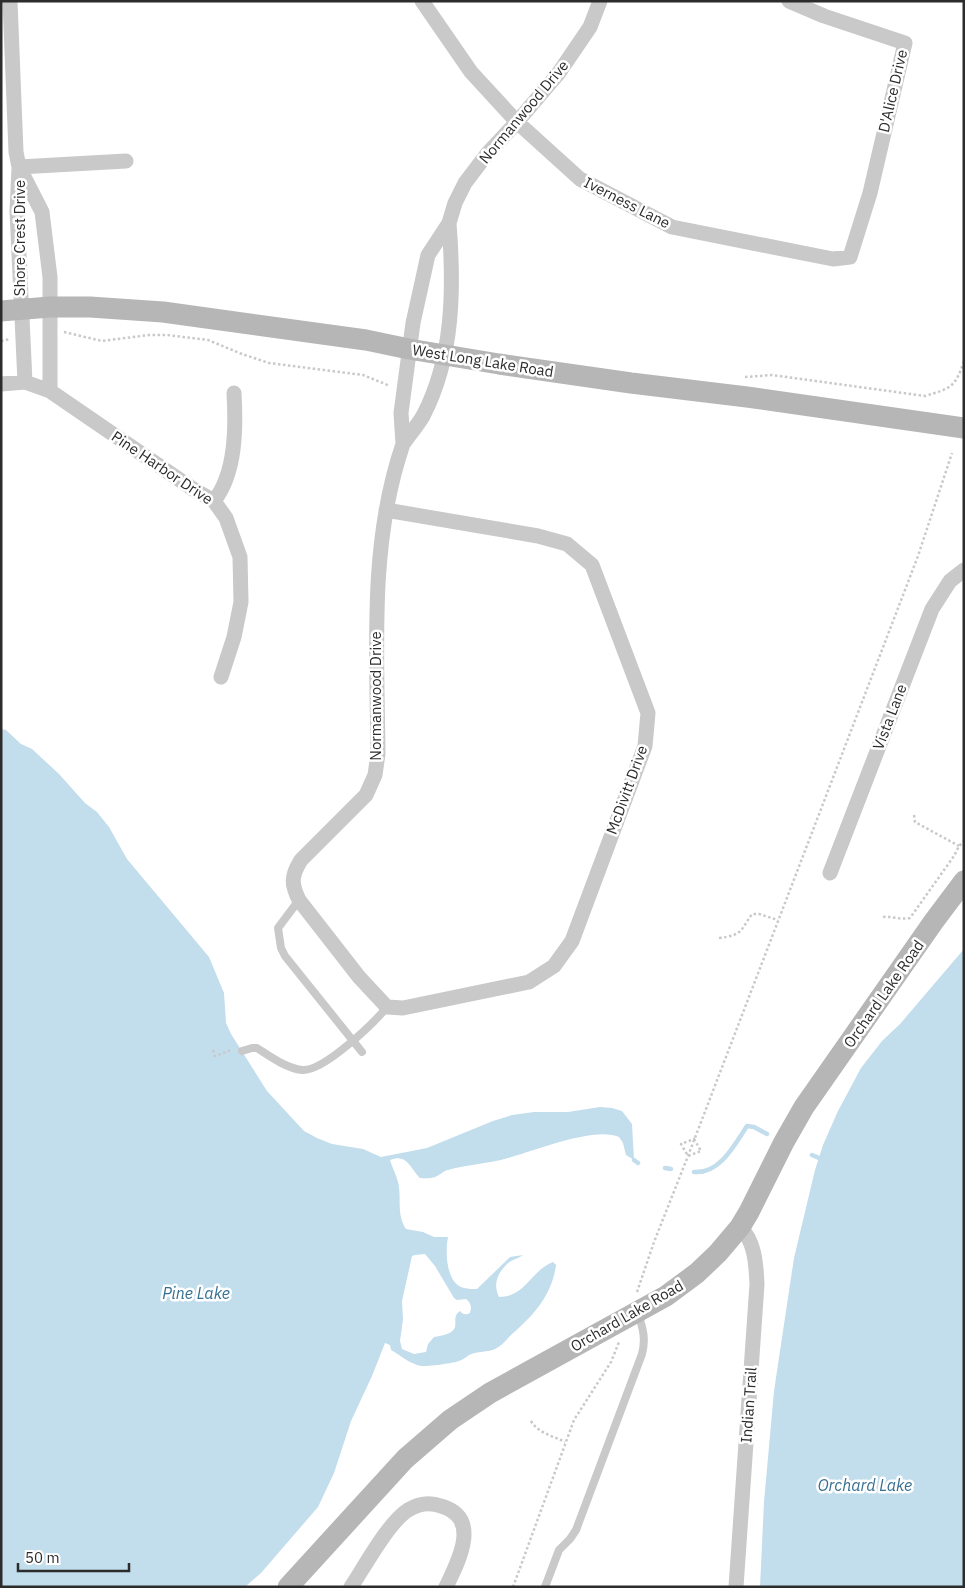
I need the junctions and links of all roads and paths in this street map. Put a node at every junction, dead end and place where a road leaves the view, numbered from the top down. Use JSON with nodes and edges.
{"nodes":[{"id":1,"x":10,"y":1,"type":"edge"},
{"id":2,"x":422,"y":1,"type":"edge"},
{"id":3,"x":600,"y":1,"type":"edge"},
{"id":4,"x":789,"y":1,"type":"edge"},
{"id":5,"x":518,"y":122,"type":"junction"},
{"id":6,"x":126,"y":161,"type":"dead end"},
{"id":7,"x":20,"y":167,"type":"junction"},
{"id":8,"x":449,"y":223,"type":"junction"},
{"id":9,"x":850,"y":257,"type":"joint"},
{"id":10,"x":50,"y":307,"type":"junction"},
{"id":11,"x":11,"y":310,"type":"edge"},
{"id":12,"x":51,"y":333,"type":"junction"},
{"id":13,"x":22,"y":337,"type":"junction"},
{"id":14,"x":1,"y":341,"type":"edge"},
{"id":15,"x":408,"y":349,"type":"junction"},
{"id":16,"x":444,"y":355,"type":"junction"},
{"id":17,"x":964,"y":361,"type":"edge"},
{"id":18,"x":741,"y":377,"type":"dead end"},
{"id":19,"x":958,"y":378,"type":"junction"},
{"id":20,"x":964,"y":380,"type":"edge"},
{"id":21,"x":25,"y":382,"type":"junction"},
{"id":22,"x":1,"y":384,"type":"edge"},
{"id":23,"x":404,"y":388,"type":"junction"},
{"id":24,"x":50,"y":391,"type":"junction"},
{"id":25,"x":234,"y":393,"type":"dead end"},
{"id":26,"x":964,"y":428,"type":"edge"},
{"id":27,"x":403,"y":444,"type":"junction"},
{"id":28,"x":952,"y":453,"type":"dead end"},
{"id":29,"x":214,"y":502,"type":"junction"},
{"id":30,"x":386,"y":510,"type":"junction"},
{"id":31,"x":964,"y":570,"type":"edge"},
{"id":32,"x":222,"y":676,"type":"dead end"},
{"id":33,"x":914,"y":815,"type":"dead end"},
{"id":34,"x":964,"y":841,"type":"edge"},
{"id":35,"x":959,"y":846,"type":"junction"},
{"id":36,"x":830,"y":873,"type":"dead end"},
{"id":37,"x":964,"y":881,"type":"edge"},
{"id":38,"x":299,"y":900,"type":"junction"},
{"id":39,"x":883,"y":917,"type":"dead end"},
{"id":40,"x":778,"y":920,"type":"junction"},
{"id":41,"x":720,"y":938,"type":"dead end"},
{"id":42,"x":387,"y":1007,"type":"junction"},
{"id":43,"x":352,"y":1040,"type":"junction"},
{"id":44,"x":239,"y":1049,"type":"joint"},
{"id":45,"x":213,"y":1050,"type":"dead end"},
{"id":46,"x":362,"y":1052,"type":"dead end"},
{"id":47,"x":694,"y":1139,"type":"junction"},
{"id":48,"x":688,"y":1156,"type":"junction"},
{"id":49,"x":740,"y":1226,"type":"junction"},
{"id":50,"x":633,"y":1314,"type":"junction"},
{"id":51,"x":531,"y":1421,"type":"dead end"},
{"id":52,"x":565,"y":1442,"type":"junction"},
{"id":53,"x":288,"y":1587,"type":"edge"},
{"id":54,"x":351,"y":1587,"type":"edge"},
{"id":55,"x":446,"y":1587,"type":"edge"},
{"id":56,"x":513,"y":1587,"type":"edge"},
{"id":57,"x":545,"y":1587,"type":"edge"},
{"id":58,"x":736,"y":1587,"type":"edge"}],
"edges":[{"from":1,"to":7,"type":"street","name":"Shore Crest Drive"},
{"from":2,"to":5,"type":"street","name":"Iverness Lane"},
{"from":3,"to":5,"type":"street","name":"Normanwood Drive"},
{"from":4,"to":9,"type":"street","name":"D'Alice Drive"},
{"from":5,"to":8,"type":"street","name":"Normanwood Drive"},
{"from":5,"to":9,"type":"street","name":"Iverness Lane"},
{"from":6,"to":7,"type":"street"},
{"from":7,"to":10,"type":"street","name":"Shore Crest Drive"},
{"from":7,"to":11,"type":"street","name":"Shore Crest Drive"},
{"from":8,"to":15,"type":"street","name":"Normanwood Drive"},
{"from":8,"to":16,"type":"street","name":"Normanwood Drive"},
{"from":10,"to":11,"type":"main road","name":"West Long Lake Road"},
{"from":10,"to":12,"type":"street","name":"Shore Crest Drive"},
{"from":10,"to":15,"type":"main road","name":"West Long Lake Road"},
{"from":11,"to":13,"type":"street","name":"Shore Crest Drive"},
{"from":12,"to":23,"type":"path"},
{"from":12,"to":24,"type":"street","name":"Shore Crest Drive"},
{"from":13,"to":14,"type":"path"},
{"from":13,"to":21,"type":"street","name":"Shore Crest Drive"},
{"from":15,"to":16,"type":"main road","name":"West Long Lake Road"},
{"from":15,"to":23,"type":"street","name":"Normanwood Drive"},
{"from":16,"to":26,"type":"main road","name":"West Long Lake Road"},
{"from":16,"to":27,"type":"street","name":"Normanwood Drive"},
{"from":17,"to":19,"type":"path"},
{"from":18,"to":19,"type":"path"},
{"from":19,"to":20,"type":"path"},
{"from":21,"to":22,"type":"street","name":"Pine Harbor Drive"},
{"from":21,"to":24,"type":"street","name":"Pine Harbor Drive"},
{"from":23,"to":27,"type":"street","name":"Normanwood Drive"},
{"from":24,"to":29,"type":"street","name":"Pine Harbor Drive"},
{"from":25,"to":29,"type":"street"},
{"from":27,"to":30,"type":"street","name":"Normanwood Drive"},
{"from":28,"to":40,"type":"path"},
{"from":29,"to":32,"type":"street","name":"Pine Harbor Drive"},
{"from":30,"to":38,"type":"street","name":"Normanwood Drive"},
{"from":30,"to":42,"type":"street","name":"McDivitt Drive"},
{"from":31,"to":36,"type":"street","name":"Vista Lane"},
{"from":33,"to":35,"type":"path"},
{"from":34,"to":35,"type":"path"},
{"from":35,"to":39,"type":"path"},
{"from":37,"to":49,"type":"main road","name":"Orchard Lake Road"},
{"from":38,"to":42,"type":"street","name":"Normanwood Drive"},
{"from":38,"to":43,"type":"lane"},
{"from":40,"to":41,"type":"path"},
{"from":40,"to":47,"type":"path"},
{"from":42,"to":43,"type":"lane"},
{"from":43,"to":44,"type":"lane"},
{"from":43,"to":46,"type":"lane"},
{"from":44,"to":45,"type":"path"},
{"from":47,"to":48,"type":"path"},
{"from":47,"to":48,"type":"path"},
{"from":47,"to":48,"type":"path"},
{"from":48,"to":50,"type":"path"},
{"from":49,"to":50,"type":"main road","name":"Orchard Lake Road"},
{"from":49,"to":58,"type":"street","name":"Indian Trail"},
{"from":50,"to":52,"type":"path"},
{"from":50,"to":53,"type":"main road","name":"Orchard Lake Road"},
{"from":50,"to":57,"type":"lane"},
{"from":51,"to":52,"type":"path"},
{"from":52,"to":56,"type":"path"},
{"from":54,"to":55,"type":"street"}]}
